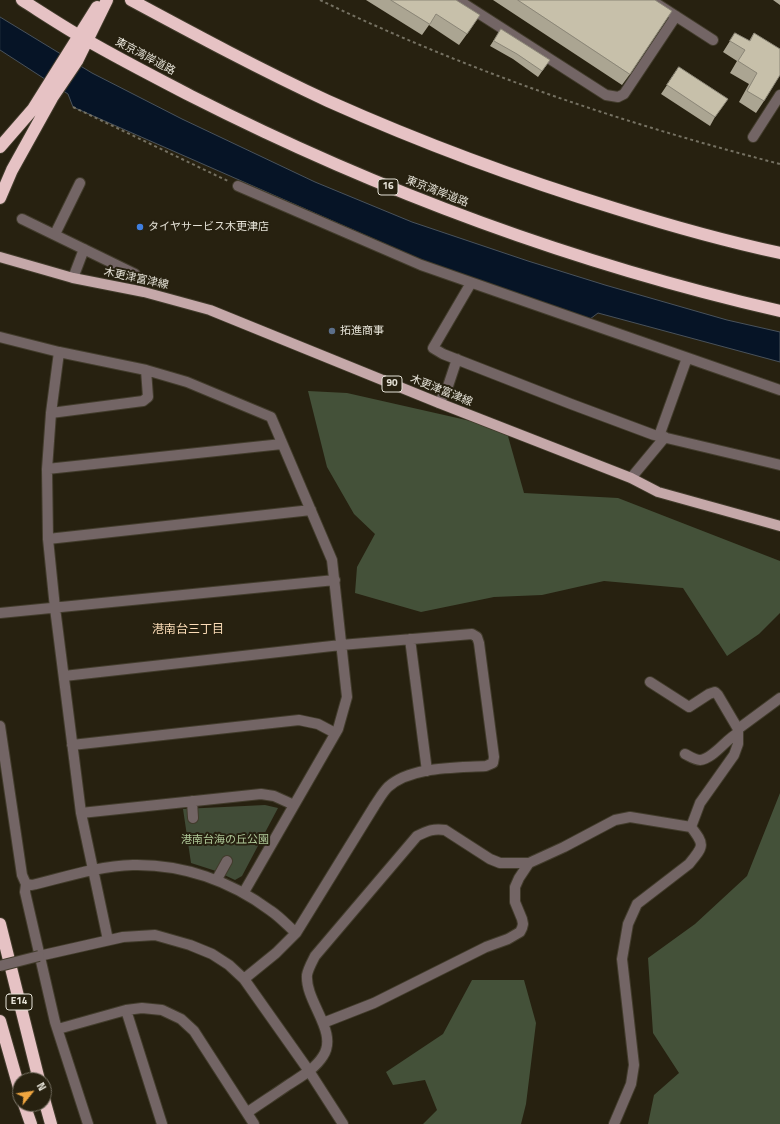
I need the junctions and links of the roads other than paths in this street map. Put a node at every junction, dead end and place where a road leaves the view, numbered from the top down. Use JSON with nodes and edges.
{"nodes":[{"id":1,"x":22,"y":0,"type":"edge"},
{"id":2,"x":104,"y":0,"type":"edge"},
{"id":3,"x":108,"y":0,"type":"edge"},
{"id":4,"x":132,"y":0,"type":"edge"},
{"id":5,"x":458,"y":0,"type":"edge"},
{"id":6,"x":651,"y":0,"type":"edge"},
{"id":7,"x":676,"y":16,"type":"junction"},
{"id":8,"x":83,"y":38,"type":"junction"},
{"id":9,"x":712,"y":40,"type":"dead end"},
{"id":10,"x":780,"y":95,"type":"edge"},
{"id":11,"x":47,"y":96,"type":"junction"},
{"id":12,"x":753,"y":137,"type":"dead end"},
{"id":13,"x":0,"y":147,"type":"edge"},
{"id":14,"x":80,"y":183,"type":"dead end"},
{"id":15,"x":238,"y":186,"type":"road end"},
{"id":16,"x":0,"y":198,"type":"edge"},
{"id":17,"x":22,"y":219,"type":"dead end"},
{"id":18,"x":55,"y":234,"type":"junction"},
{"id":19,"x":84,"y":249,"type":"junction"},
{"id":20,"x":780,"y":253,"type":"edge"},
{"id":21,"x":0,"y":257,"type":"edge"},
{"id":22,"x":135,"y":274,"type":"dead end"},
{"id":23,"x":74,"y":278,"type":"junction"},
{"id":24,"x":471,"y":283,"type":"junction"},
{"id":25,"x":780,"y":311,"type":"edge"},
{"id":26,"x":0,"y":337,"type":"edge"},
{"id":27,"x":59,"y":352,"type":"junction"},
{"id":28,"x":687,"y":358,"type":"junction"},
{"id":29,"x":457,"y":360,"type":"junction"},
{"id":30,"x":146,"y":370,"type":"junction"},
{"id":31,"x":780,"y":390,"type":"edge"},
{"id":32,"x":439,"y":403,"type":"junction"},
{"id":33,"x":51,"y":413,"type":"junction"},
{"id":34,"x":662,"y":437,"type":"junction"},
{"id":35,"x":282,"y":444,"type":"junction"},
{"id":36,"x":780,"y":465,"type":"edge"},
{"id":37,"x":47,"y":469,"type":"junction"},
{"id":38,"x":631,"y":478,"type":"junction"},
{"id":39,"x":311,"y":510,"type":"junction"},
{"id":40,"x":780,"y":526,"type":"edge"},
{"id":41,"x":48,"y":539,"type":"junction"},
{"id":42,"x":335,"y":580,"type":"junction"},
{"id":43,"x":55,"y":608,"type":"junction"},
{"id":44,"x":0,"y":613,"type":"edge"},
{"id":45,"x":410,"y":639,"type":"junction"},
{"id":46,"x":341,"y":645,"type":"junction"},
{"id":47,"x":64,"y":676,"type":"junction"},
{"id":48,"x":650,"y":682,"type":"dead end"},
{"id":49,"x":780,"y":698,"type":"edge"},
{"id":50,"x":0,"y":726,"type":"edge"},
{"id":51,"x":738,"y":731,"type":"junction"},
{"id":52,"x":335,"y":733,"type":"junction"},
{"id":53,"x":72,"y":745,"type":"junction"},
{"id":54,"x":685,"y":754,"type":"dead end"},
{"id":55,"x":427,"y":771,"type":"junction"},
{"id":56,"x":192,"y":801,"type":"junction"},
{"id":57,"x":294,"y":805,"type":"junction"},
{"id":58,"x":81,"y":812,"type":"junction"},
{"id":59,"x":193,"y":818,"type":"dead end"},
{"id":60,"x":691,"y":827,"type":"junction"},
{"id":61,"x":227,"y":861,"type":"dead end"},
{"id":62,"x":529,"y":863,"type":"junction"},
{"id":63,"x":93,"y":871,"type":"junction"},
{"id":64,"x":217,"y":879,"type":"junction"},
{"id":65,"x":26,"y":884,"type":"junction"},
{"id":66,"x":244,"y":892,"type":"junction"},
{"id":67,"x":0,"y":924,"type":"edge"},
{"id":68,"x":296,"y":933,"type":"junction"},
{"id":69,"x":108,"y":940,"type":"junction"},
{"id":70,"x":39,"y":956,"type":"junction"},
{"id":71,"x":0,"y":966,"type":"edge"},
{"id":72,"x":244,"y":979,"type":"junction"},
{"id":73,"x":126,"y":1010,"type":"junction"},
{"id":74,"x":0,"y":1021,"type":"edge"},
{"id":75,"x":323,"y":1023,"type":"junction"},
{"id":76,"x":58,"y":1029,"type":"junction"},
{"id":77,"x":309,"y":1071,"type":"junction"},
{"id":78,"x":15,"y":1072,"type":"edge"},
{"id":79,"x":37,"y":1072,"type":"edge"},
{"id":80,"x":26,"y":1112,"type":"edge"},
{"id":81,"x":48,"y":1112,"type":"edge"},
{"id":82,"x":248,"y":1112,"type":"junction"},
{"id":83,"x":30,"y":1124,"type":"edge"},
{"id":84,"x":51,"y":1124,"type":"edge"},
{"id":85,"x":88,"y":1124,"type":"edge"},
{"id":86,"x":162,"y":1124,"type":"edge"},
{"id":87,"x":254,"y":1124,"type":"edge"},
{"id":88,"x":343,"y":1124,"type":"edge"},
{"id":89,"x":614,"y":1124,"type":"edge"}],
"edges":[{"from":1,"to":8,"type":"highway","name":"東京湾岸道路","number":"16"},
{"from":2,"to":8,"type":"highway"},
{"from":3,"to":8,"type":"highway"},
{"from":4,"to":20,"type":"highway"},
{"from":5,"to":7,"type":"street"},
{"from":6,"to":7,"type":"street"},
{"from":7,"to":9,"type":"street"},
{"from":8,"to":11,"type":"highway"},
{"from":8,"to":25,"type":"highway","name":"東京湾岸道路","number":"16"},
{"from":10,"to":12,"type":"street"},
{"from":11,"to":13,"type":"highway"},
{"from":11,"to":16,"type":"highway"},
{"from":14,"to":18,"type":"street"},
{"from":15,"to":24,"type":"street"},
{"from":17,"to":18,"type":"street"},
{"from":18,"to":19,"type":"street"},
{"from":19,"to":22,"type":"street"},
{"from":19,"to":23,"type":"street"},
{"from":21,"to":23,"type":"main road","name":"木更津富津線","number":"90"},
{"from":23,"to":32,"type":"main road","name":"木更津富津線","number":"90"},
{"from":24,"to":28,"type":"street"},
{"from":24,"to":29,"type":"street"},
{"from":26,"to":27,"type":"street"},
{"from":27,"to":30,"type":"street"},
{"from":27,"to":33,"type":"street"},
{"from":28,"to":31,"type":"street"},
{"from":28,"to":34,"type":"street"},
{"from":29,"to":32,"type":"street"},
{"from":29,"to":34,"type":"street"},
{"from":30,"to":33,"type":"street"},
{"from":30,"to":35,"type":"street"},
{"from":32,"to":38,"type":"main road","name":"木更津富津線","number":"90"},
{"from":33,"to":37,"type":"street"},
{"from":34,"to":36,"type":"street"},
{"from":34,"to":38,"type":"street"},
{"from":35,"to":37,"type":"street"},
{"from":35,"to":39,"type":"street"},
{"from":37,"to":41,"type":"street"},
{"from":38,"to":40,"type":"main road","name":"木更津富津線","number":"90"},
{"from":39,"to":41,"type":"street"},
{"from":39,"to":42,"type":"street"},
{"from":41,"to":43,"type":"street"},
{"from":42,"to":43,"type":"street"},
{"from":42,"to":46,"type":"street"},
{"from":43,"to":44,"type":"street"},
{"from":43,"to":47,"type":"street"},
{"from":45,"to":46,"type":"street"},
{"from":45,"to":55,"type":"street"},
{"from":45,"to":55,"type":"street"},
{"from":46,"to":47,"type":"street"},
{"from":46,"to":52,"type":"street"},
{"from":47,"to":53,"type":"street"},
{"from":48,"to":51,"type":"street"},
{"from":49,"to":51,"type":"street"},
{"from":50,"to":65,"type":"street"},
{"from":51,"to":54,"type":"street"},
{"from":51,"to":60,"type":"street"},
{"from":52,"to":53,"type":"street"},
{"from":52,"to":57,"type":"street"},
{"from":53,"to":58,"type":"street"},
{"from":55,"to":68,"type":"street"},
{"from":56,"to":57,"type":"street"},
{"from":56,"to":58,"type":"street"},
{"from":56,"to":59,"type":"street"},
{"from":57,"to":66,"type":"street"},
{"from":58,"to":63,"type":"street"},
{"from":60,"to":62,"type":"street"},
{"from":60,"to":89,"type":"street"},
{"from":61,"to":64,"type":"street"},
{"from":62,"to":75,"type":"street"},
{"from":62,"to":75,"type":"street"},
{"from":63,"to":64,"type":"street"},
{"from":63,"to":65,"type":"street"},
{"from":63,"to":69,"type":"street"},
{"from":64,"to":66,"type":"street"},
{"from":65,"to":70,"type":"street"},
{"from":66,"to":68,"type":"street"},
{"from":67,"to":79,"type":"highway","number":"E14"},
{"from":68,"to":72,"type":"street"},
{"from":69,"to":70,"type":"street"},
{"from":69,"to":72,"type":"street"},
{"from":70,"to":71,"type":"street","bridge":true},
{"from":70,"to":76,"type":"street"},
{"from":72,"to":77,"type":"street"},
{"from":73,"to":76,"type":"street"},
{"from":73,"to":82,"type":"street"},
{"from":73,"to":86,"type":"street"},
{"from":74,"to":78,"type":"highway","number":"E14"},
{"from":75,"to":77,"type":"street"},
{"from":76,"to":85,"type":"street"},
{"from":77,"to":82,"type":"street"},
{"from":77,"to":88,"type":"street"},
{"from":80,"to":83,"type":"highway"},
{"from":81,"to":84,"type":"highway"},
{"from":82,"to":87,"type":"street"}]}
